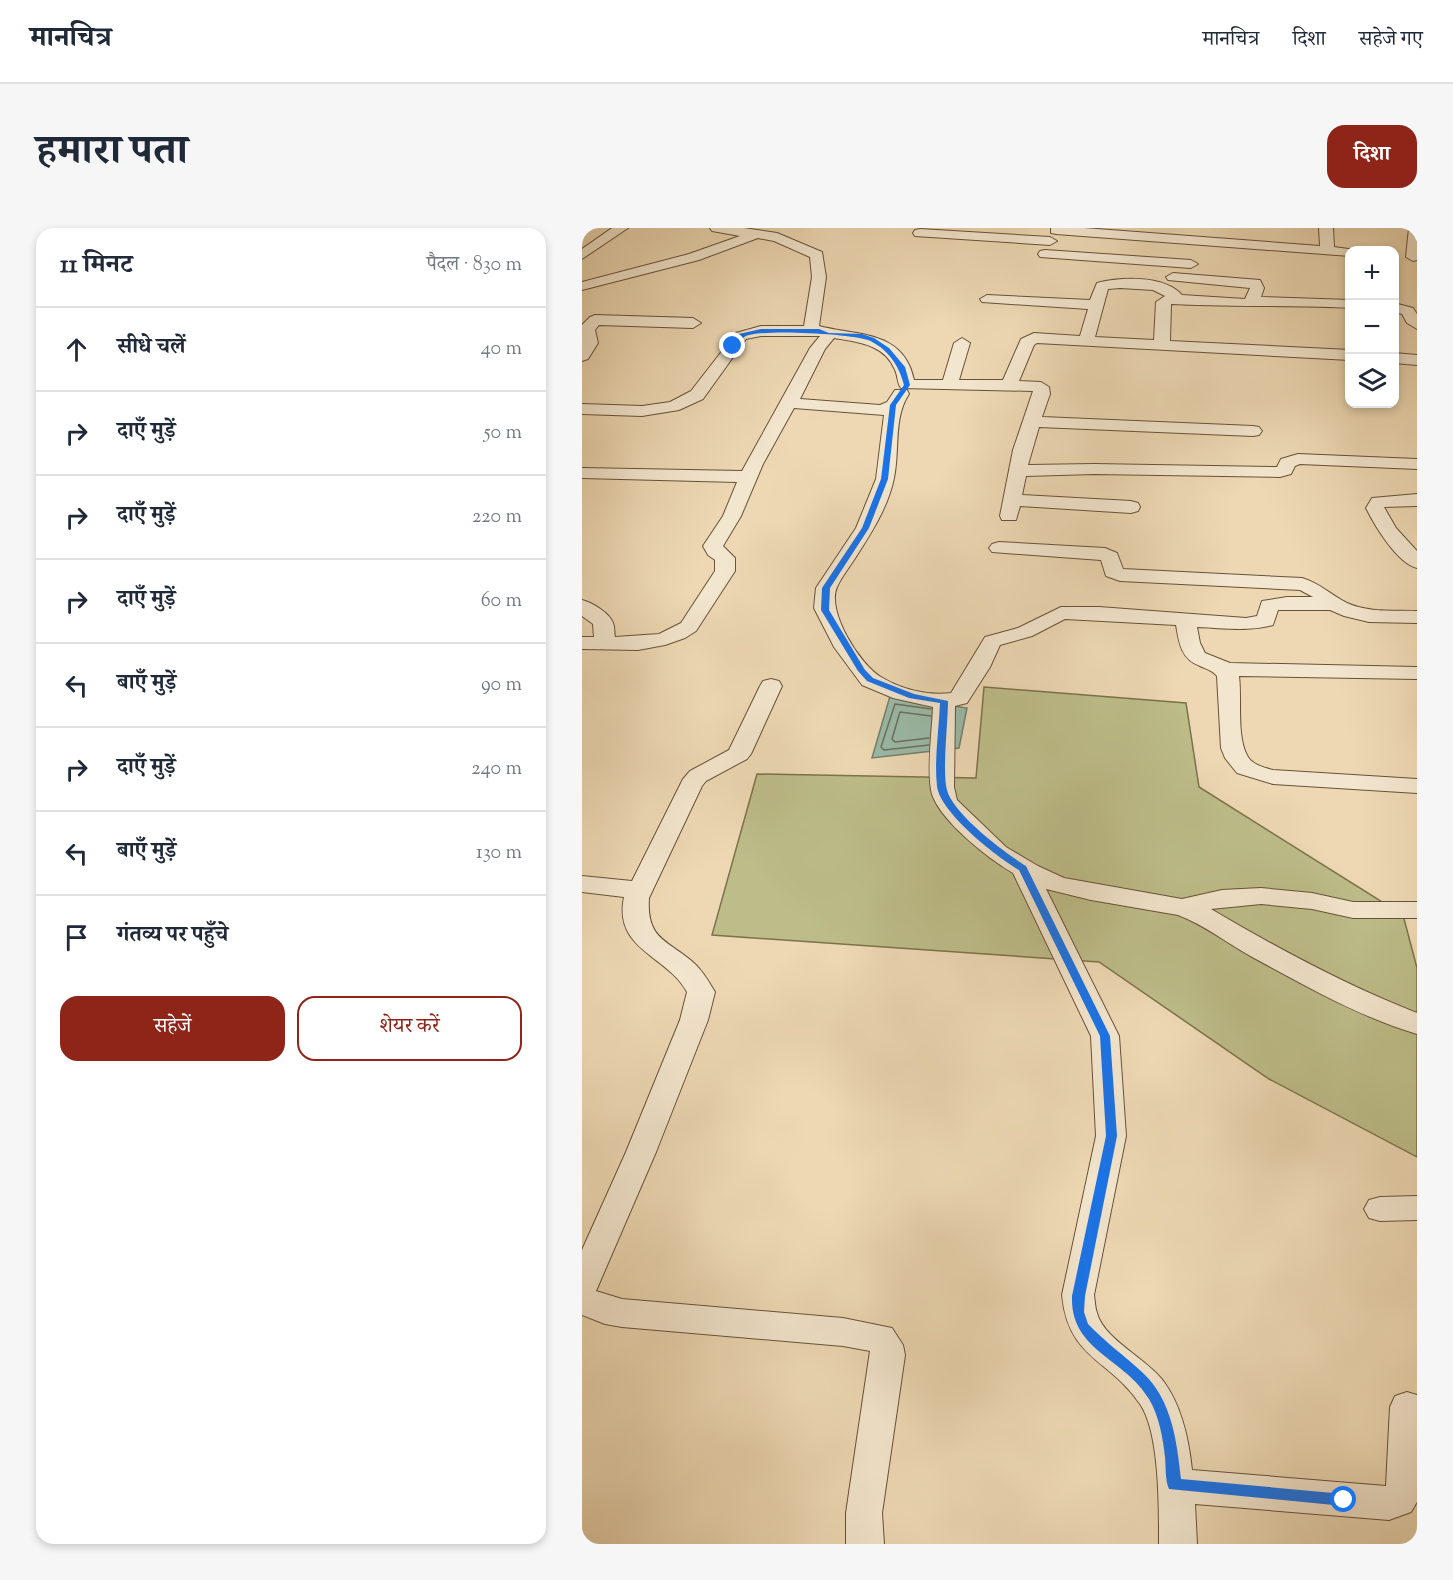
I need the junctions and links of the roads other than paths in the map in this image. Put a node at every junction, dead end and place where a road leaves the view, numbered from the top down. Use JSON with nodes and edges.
{"nodes":[{"id":1,"x":621,"y":228,"type":"edge"},
{"id":2,"x":717,"y":228,"type":"edge"},
{"id":3,"x":779,"y":228,"type":"edge"},
{"id":4,"x":1326,"y":228,"type":"edge"},
{"id":5,"x":1416,"y":228,"type":"edge"},
{"id":6,"x":920,"y":233,"type":"dead end"},
{"id":7,"x":758,"y":234,"type":"junction"},
{"id":8,"x":1052,"y":238,"type":"edge"},
{"id":9,"x":1327,"y":250,"type":"junction"},
{"id":10,"x":1345,"y":252,"type":"edge"},
{"id":11,"x":582,"y":255,"type":"edge"},
{"id":12,"x":1409,"y":257,"type":"edge"},
{"id":13,"x":1191,"y":264,"type":"dead end"},
{"id":14,"x":1041,"y":270,"type":"dead end"},
{"id":15,"x":582,"y":272,"type":"edge"},
{"id":16,"x":1173,"y":277,"type":"dead end"},
{"id":17,"x":607,"y":279,"type":"junction"},
{"id":18,"x":582,"y":286,"type":"edge"},
{"id":19,"x":987,"y":298,"type":"dead end"},
{"id":20,"x":1177,"y":299,"type":"junction"},
{"id":21,"x":1252,"y":302,"type":"junction"},
{"id":22,"x":1345,"y":304,"type":"edge"},
{"id":23,"x":1095,"y":305,"type":"junction"},
{"id":24,"x":1399,"y":308,"type":"edge"},
{"id":25,"x":693,"y":323,"type":"dead end"},
{"id":26,"x":1417,"y":324,"type":"edge"},
{"id":27,"x":824,"y":333,"type":"junction"},
{"id":28,"x":1086,"y":340,"type":"junction"},
{"id":29,"x":962,"y":343,"type":"dead end"},
{"id":30,"x":1162,"y":344,"type":"junction"},
{"id":31,"x":1345,"y":355,"type":"edge"},
{"id":32,"x":582,"y":356,"type":"edge"},
{"id":33,"x":1399,"y":358,"type":"edge"},
{"id":34,"x":1417,"y":360,"type":"edge"},
{"id":35,"x":907,"y":385,"type":"junction"},
{"id":36,"x":1009,"y":385,"type":"junction"},
{"id":37,"x":949,"y":386,"type":"junction"},
{"id":38,"x":789,"y":403,"type":"junction"},
{"id":39,"x":893,"y":405,"type":"junction"},
{"id":40,"x":582,"y":409,"type":"edge"},
{"id":41,"x":1031,"y":422,"type":"junction"},
{"id":42,"x":1253,"y":431,"type":"dead end"},
{"id":43,"x":1417,"y":464,"type":"edge"},
{"id":44,"x":1017,"y":471,"type":"junction"},
{"id":45,"x":582,"y":473,"type":"edge"},
{"id":46,"x":749,"y":477,"type":"junction"},
{"id":47,"x":1417,"y":500,"type":"edge"},
{"id":48,"x":1131,"y":507,"type":"dead end"},
{"id":49,"x":999,"y":548,"type":"dead end"},
{"id":50,"x":1417,"y":562,"type":"edge"},
{"id":51,"x":1334,"y":604,"type":"junction"},
{"id":52,"x":582,"y":606,"type":"edge"},
{"id":53,"x":1417,"y":617,"type":"edge"},
{"id":54,"x":1185,"y":619,"type":"junction"},
{"id":55,"x":582,"y":643,"type":"edge"},
{"id":56,"x":605,"y":643,"type":"junction"},
{"id":57,"x":1226,"y":670,"type":"junction"},
{"id":58,"x":1417,"y":673,"type":"edge"},
{"id":59,"x":771,"y":686,"type":"dead end"},
{"id":60,"x":944,"y":701,"type":"junction"},
{"id":61,"x":1417,"y":786,"type":"edge"},
{"id":62,"x":1023,"y":868,"type":"junction"},
{"id":63,"x":582,"y":884,"type":"edge"},
{"id":64,"x":640,"y":890,"type":"junction"},
{"id":65,"x":1182,"y":907,"type":"junction"},
{"id":66,"x":1417,"y":910,"type":"edge"},
{"id":67,"x":1417,"y":1024,"type":"edge"},
{"id":68,"x":1417,"y":1208,"type":"edge"},
{"id":69,"x":1380,"y":1209,"type":"dead end"},
{"id":70,"x":582,"y":1286,"type":"edge"},
{"id":71,"x":582,"y":1300,"type":"edge"},
{"id":72,"x":1407,"y":1407,"type":"dead end"},
{"id":73,"x":1174,"y":1485,"type":"junction"},
{"id":74,"x":865,"y":1544,"type":"edge"},
{"id":75,"x":1178,"y":1544,"type":"edge"}],
"edges":[{"from":1,"to":11,"type":"street"},
{"from":2,"to":7,"type":"street"},
{"from":3,"to":7,"type":"street"},
{"from":4,"to":9,"type":"street"},
{"from":5,"to":12,"type":"street"},
{"from":6,"to":8,"type":"street"},
{"from":7,"to":17,"type":"street"},
{"from":7,"to":27,"type":"street"},
{"from":8,"to":9,"type":"street"},
{"from":8,"to":13,"type":"street"},
{"from":8,"to":14,"type":"street"},
{"from":9,"to":10,"type":"street"},
{"from":15,"to":17,"type":"street"},
{"from":16,"to":21,"type":"street"},
{"from":17,"to":18,"type":"street"},
{"from":19,"to":23,"type":"street"},
{"from":20,"to":21,"type":"street"},
{"from":20,"to":23,"type":"street"},
{"from":20,"to":30,"type":"street"},
{"from":21,"to":22,"type":"street"},
{"from":23,"to":28,"type":"street"},
{"from":24,"to":26,"type":"street"},
{"from":25,"to":32,"type":"street"},
{"from":27,"to":35,"type":"street"},
{"from":27,"to":38,"type":"street"},
{"from":27,"to":40,"type":"street"},
{"from":28,"to":30,"type":"street"},
{"from":28,"to":36,"type":"street"},
{"from":29,"to":37,"type":"street"},
{"from":30,"to":31,"type":"street"},
{"from":33,"to":34,"type":"street"},
{"from":35,"to":37,"type":"street"},
{"from":35,"to":39,"type":"street"},
{"from":36,"to":37,"type":"street"},
{"from":36,"to":41,"type":"street"},
{"from":38,"to":39,"type":"street"},
{"from":38,"to":46,"type":"street"},
{"from":39,"to":60,"type":"street"},
{"from":41,"to":42,"type":"street"},
{"from":41,"to":44,"type":"street"},
{"from":43,"to":44,"type":"street"},
{"from":44,"to":48,"type":"street"},
{"from":45,"to":46,"type":"street"},
{"from":46,"to":56,"type":"street"},
{"from":47,"to":50,"type":"street"},
{"from":49,"to":51,"type":"street"},
{"from":51,"to":53,"type":"street"},
{"from":51,"to":54,"type":"street"},
{"from":52,"to":56,"type":"street"},
{"from":54,"to":57,"type":"street"},
{"from":54,"to":60,"type":"street"},
{"from":55,"to":56,"type":"street"},
{"from":57,"to":58,"type":"street"},
{"from":57,"to":61,"type":"street"},
{"from":59,"to":64,"type":"street"},
{"from":60,"to":62,"type":"street"},
{"from":62,"to":65,"type":"street"},
{"from":62,"to":73,"type":"street"},
{"from":63,"to":64,"type":"street"},
{"from":64,"to":70,"type":"street"},
{"from":65,"to":66,"type":"street"},
{"from":65,"to":67,"type":"street"},
{"from":68,"to":69,"type":"street"},
{"from":71,"to":74,"type":"street"},
{"from":72,"to":73,"type":"street"},
{"from":73,"to":75,"type":"street"}]}
